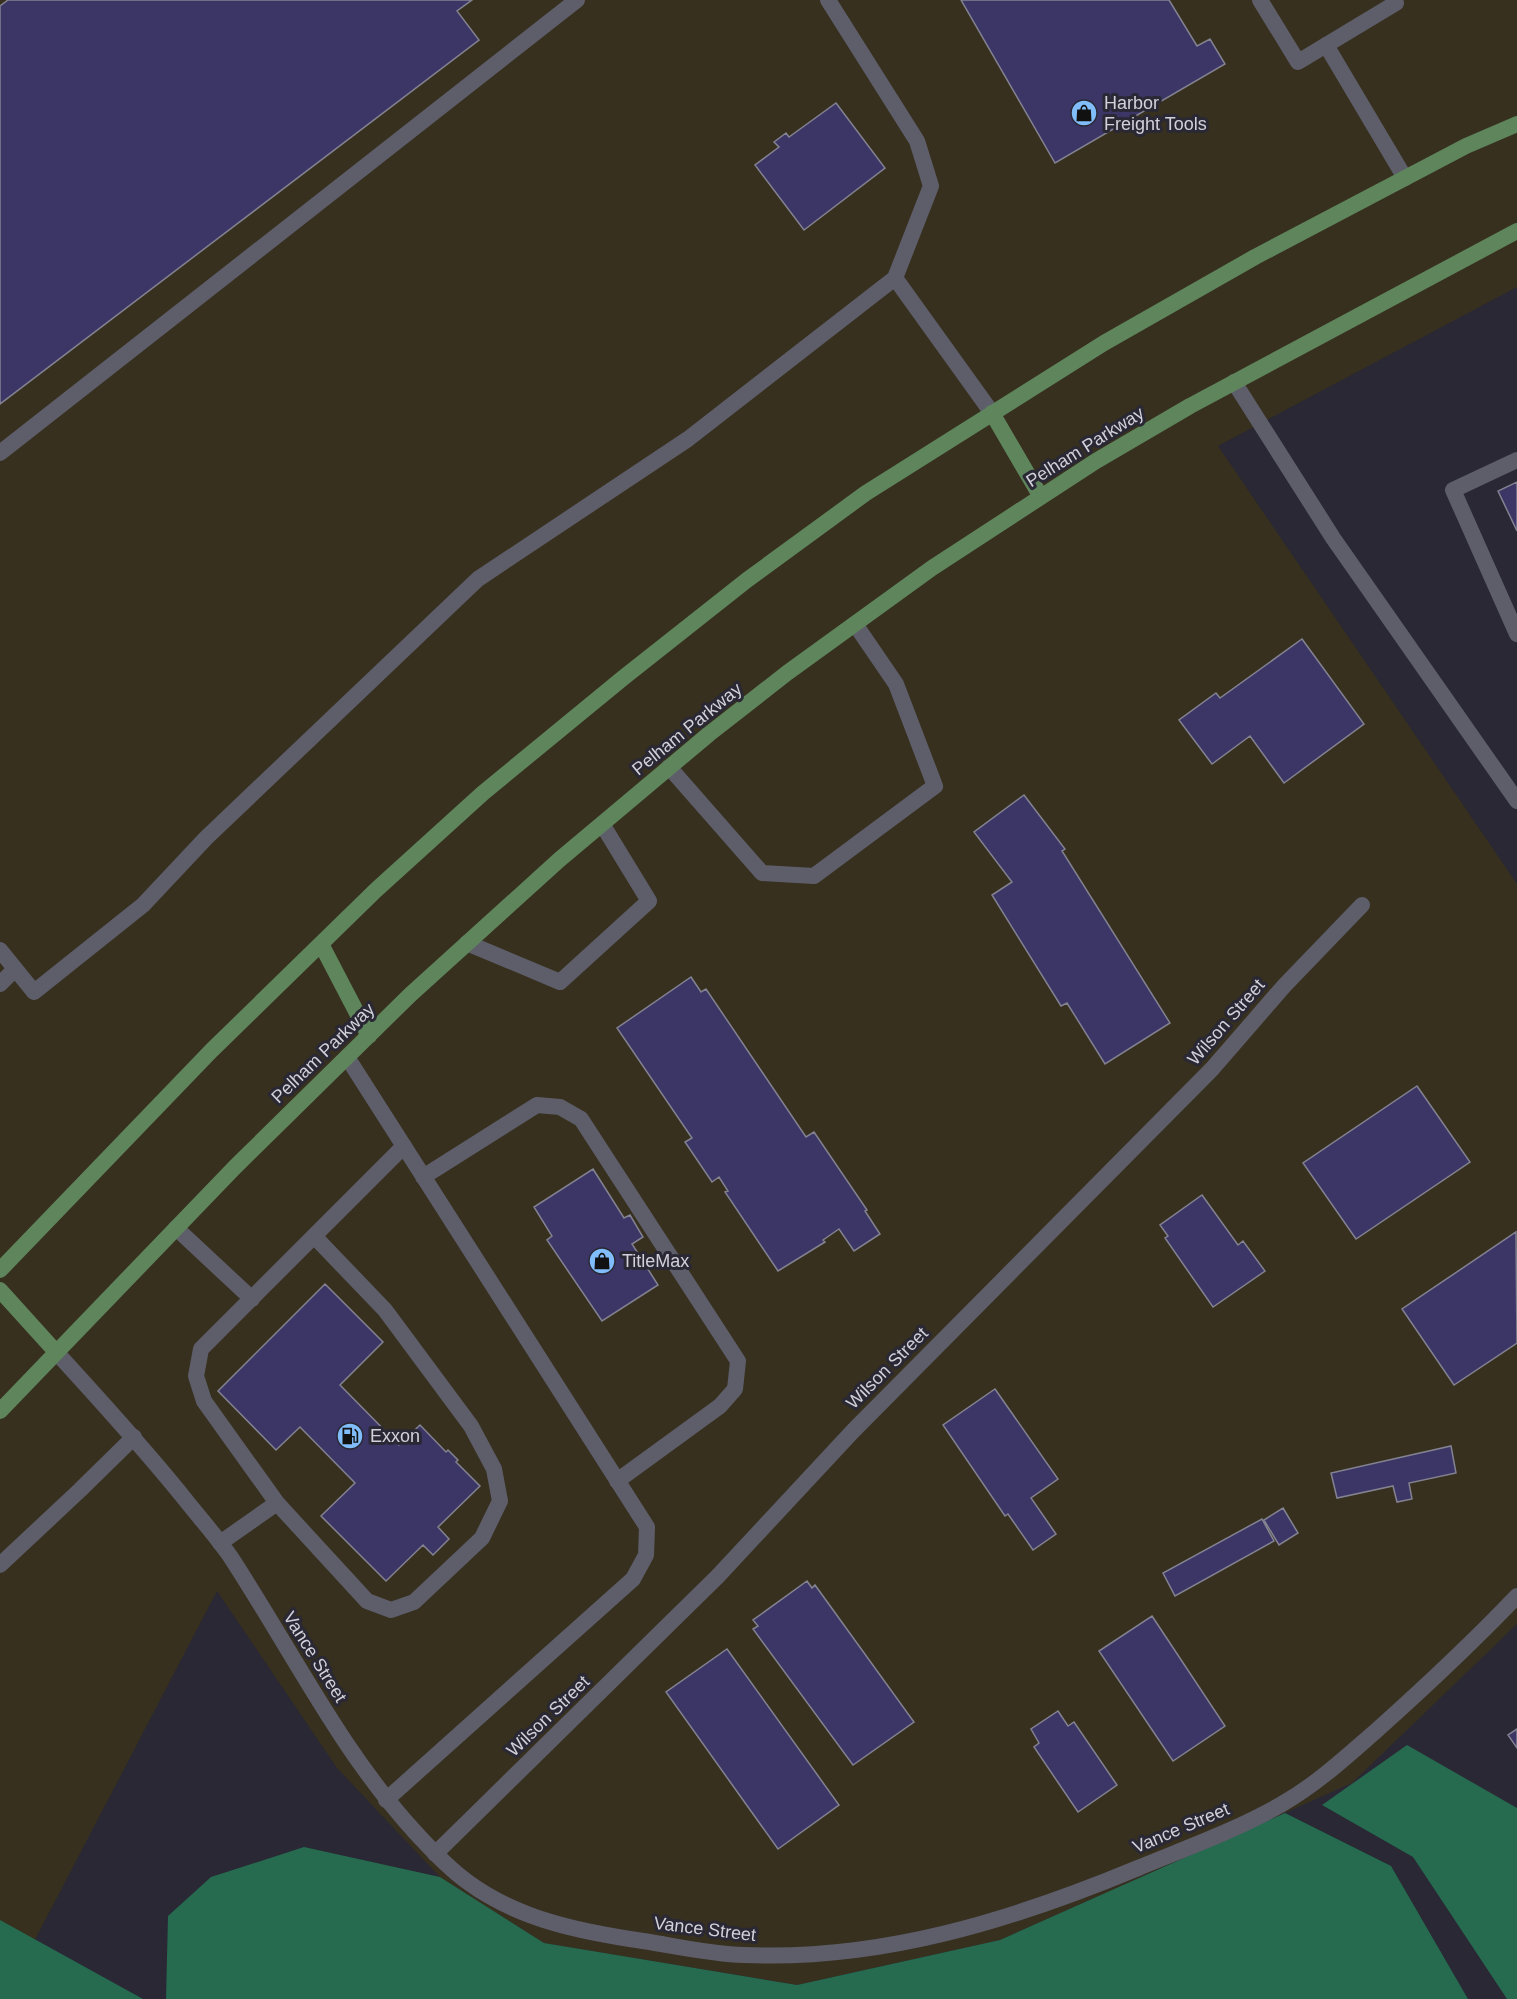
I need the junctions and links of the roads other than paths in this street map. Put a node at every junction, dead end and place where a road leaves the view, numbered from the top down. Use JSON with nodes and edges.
{"nodes":[{"id":1,"x":577,"y":0,"type":"edge"},
{"id":2,"x":828,"y":0,"type":"edge"},
{"id":3,"x":1260,"y":0,"type":"edge"},
{"id":4,"x":1394,"y":0,"type":"edge"},
{"id":5,"x":1326,"y":45,"type":"junction"},
{"id":6,"x":1517,"y":124,"type":"edge"},
{"id":7,"x":1405,"y":178,"type":"junction"},
{"id":8,"x":1517,"y":231,"type":"edge"},
{"id":9,"x":896,"y":278,"type":"junction"},
{"id":10,"x":1234,"y":382,"type":"junction"},
{"id":11,"x":992,"y":413,"type":"junction"},
{"id":12,"x":0,"y":453,"type":"edge"},
{"id":13,"x":1517,"y":460,"type":"edge"},
{"id":14,"x":1041,"y":497,"type":"junction"},
{"id":15,"x":855,"y":624,"type":"junction"},
{"id":16,"x":1517,"y":634,"type":"edge"},
{"id":17,"x":669,"y":767,"type":"junction"},
{"id":18,"x":1511,"y":781,"type":"edge"},
{"id":19,"x":1517,"y":801,"type":"edge"},
{"id":20,"x":602,"y":824,"type":"junction"},
{"id":21,"x":1362,"y":905,"type":"dead end"},
{"id":22,"x":467,"y":943,"type":"junction"},
{"id":23,"x":321,"y":944,"type":"junction"},
{"id":24,"x":0,"y":950,"type":"edge"},
{"id":25,"x":15,"y":969,"type":"junction"},
{"id":26,"x":0,"y":984,"type":"edge"},
{"id":27,"x":369,"y":1036,"type":"junction"},
{"id":28,"x":347,"y":1057,"type":"junction"},
{"id":29,"x":404,"y":1146,"type":"junction"},
{"id":30,"x":423,"y":1177,"type":"junction"},
{"id":31,"x":176,"y":1228,"type":"junction"},
{"id":32,"x":314,"y":1236,"type":"junction"},
{"id":33,"x":0,"y":1270,"type":"edge"},
{"id":34,"x":0,"y":1290,"type":"edge"},
{"id":35,"x":252,"y":1299,"type":"junction"},
{"id":36,"x":56,"y":1352,"type":"junction"},
{"id":37,"x":0,"y":1411,"type":"edge"},
{"id":38,"x":134,"y":1437,"type":"junction"},
{"id":39,"x":617,"y":1481,"type":"junction"},
{"id":40,"x":277,"y":1503,"type":"junction"},
{"id":41,"x":220,"y":1543,"type":"junction"},
{"id":42,"x":0,"y":1565,"type":"edge"},
{"id":43,"x":1517,"y":1596,"type":"edge"},
{"id":44,"x":386,"y":1800,"type":"junction"},
{"id":45,"x":435,"y":1854,"type":"junction"}],
"edges":[{"from":1,"to":12,"type":"street"},
{"from":2,"to":9,"type":"street"},
{"from":3,"to":5,"type":"street"},
{"from":4,"to":5,"type":"street"},
{"from":5,"to":7,"type":"street"},
{"from":6,"to":7,"type":"main road"},
{"from":7,"to":11,"type":"main road"},
{"from":8,"to":10,"type":"main road","name":"Pelham Parkway"},
{"from":9,"to":11,"type":"street"},
{"from":9,"to":25,"type":"street"},
{"from":10,"to":14,"type":"main road","name":"Pelham Parkway"},
{"from":10,"to":18,"type":"street"},
{"from":11,"to":14,"type":"main road"},
{"from":11,"to":23,"type":"main road"},
{"from":13,"to":16,"type":"street"},
{"from":14,"to":15,"type":"main road","name":"Pelham Parkway"},
{"from":15,"to":17,"type":"main road","name":"Pelham Parkway"},
{"from":15,"to":17,"type":"street"},
{"from":17,"to":20,"type":"main road","name":"Pelham Parkway"},
{"from":18,"to":19,"type":"street"},
{"from":20,"to":22,"type":"main road","name":"Pelham Parkway"},
{"from":20,"to":22,"type":"street"},
{"from":21,"to":45,"type":"street","name":"Wilson Street"},
{"from":22,"to":27,"type":"main road","name":"Pelham Parkway"},
{"from":23,"to":27,"type":"main road"},
{"from":23,"to":33,"type":"main road"},
{"from":24,"to":25,"type":"street"},
{"from":25,"to":26,"type":"street"},
{"from":27,"to":28,"type":"main road","name":"Pelham Parkway"},
{"from":28,"to":29,"type":"street"},
{"from":28,"to":31,"type":"main road","name":"Pelham Parkway"},
{"from":29,"to":30,"type":"street"},
{"from":29,"to":32,"type":"street"},
{"from":30,"to":39,"type":"street"},
{"from":30,"to":39,"type":"street"},
{"from":31,"to":35,"type":"street"},
{"from":31,"to":36,"type":"main road","name":"Pelham Parkway"},
{"from":32,"to":35,"type":"street"},
{"from":32,"to":40,"type":"street"},
{"from":34,"to":36,"type":"main road"},
{"from":35,"to":40,"type":"street"},
{"from":36,"to":37,"type":"main road","name":"Pelham Parkway"},
{"from":36,"to":38,"type":"street","name":"Vance Street"},
{"from":38,"to":41,"type":"street","name":"Vance Street"},
{"from":38,"to":42,"type":"street"},
{"from":39,"to":44,"type":"street"},
{"from":40,"to":41,"type":"street"},
{"from":41,"to":44,"type":"street","name":"Vance Street"},
{"from":43,"to":45,"type":"street","name":"Vance Street"},
{"from":44,"to":45,"type":"street","name":"Vance Street"}]}
